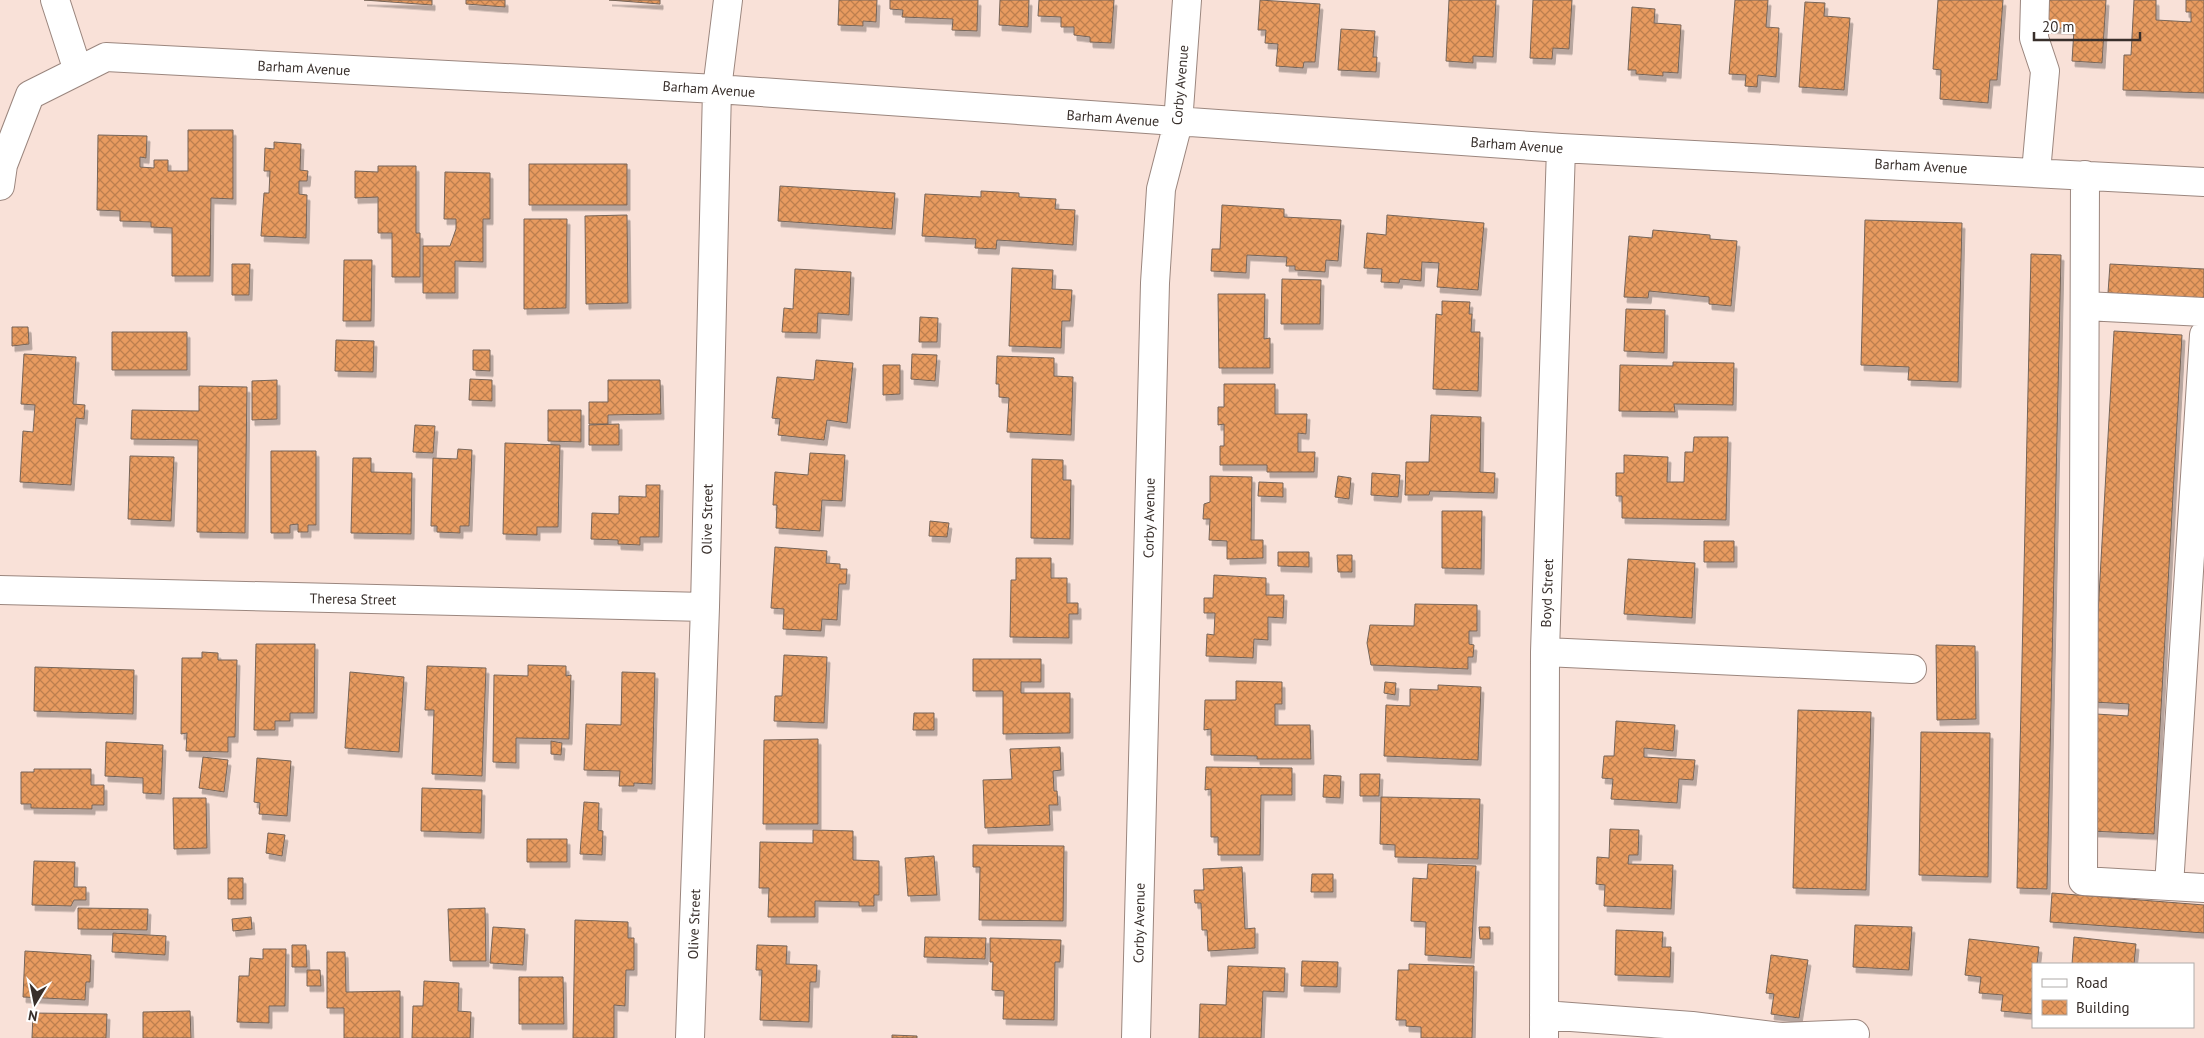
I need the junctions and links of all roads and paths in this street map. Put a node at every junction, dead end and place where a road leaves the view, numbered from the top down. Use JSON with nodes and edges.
{"nodes":[{"id":1,"x":55,"y":0,"type":"edge"},
{"id":2,"x":728,"y":0,"type":"edge"},
{"id":3,"x":1187,"y":0,"type":"edge"},
{"id":4,"x":2036,"y":0,"type":"edge"},
{"id":5,"x":78,"y":71,"type":"junction"},
{"id":6,"x":717,"y":89,"type":"junction"},
{"id":7,"x":1178,"y":123,"type":"junction"},
{"id":8,"x":1561,"y":148,"type":"junction"},
{"id":9,"x":2036,"y":172,"type":"junction"},
{"id":10,"x":2085,"y":175,"type":"junction"},
{"id":11,"x":2204,"y":182,"type":"edge"},
{"id":12,"x":0,"y":186,"type":"edge"},
{"id":13,"x":2085,"y":306,"type":"junction"},
{"id":14,"x":2204,"y":312,"type":"edge"},
{"id":15,"x":2204,"y":335,"type":"edge"},
{"id":16,"x":0,"y":590,"type":"edge"},
{"id":17,"x":705,"y":607,"type":"junction"},
{"id":18,"x":1546,"y":652,"type":"junction"},
{"id":19,"x":1912,"y":669,"type":"dead end"},
{"id":20,"x":2169,"y":886,"type":"junction"},
{"id":21,"x":2204,"y":888,"type":"edge"},
{"id":22,"x":1544,"y":1026,"type":"edge"},
{"id":23,"x":1855,"y":1034,"type":"dead end"},
{"id":24,"x":690,"y":1038,"type":"edge"},
{"id":25,"x":1136,"y":1038,"type":"edge"}],
"edges":[{"from":1,"to":5,"type":"street"},
{"from":2,"to":6,"type":"street","name":"Olive Street"},
{"from":3,"to":7,"type":"street","name":"Corby Avenue"},
{"from":4,"to":9,"type":"street"},
{"from":5,"to":6,"type":"street","name":"Barham Avenue"},
{"from":5,"to":12,"type":"street","name":"Barham Avenue"},
{"from":6,"to":7,"type":"street","name":"Barham Avenue"},
{"from":6,"to":17,"type":"street","name":"Olive Street"},
{"from":7,"to":8,"type":"street","name":"Barham Avenue"},
{"from":7,"to":25,"type":"street","name":"Corby Avenue"},
{"from":8,"to":9,"type":"street","name":"Barham Avenue"},
{"from":8,"to":18,"type":"street","name":"Boyd Street"},
{"from":9,"to":10,"type":"street","name":"Barham Avenue"},
{"from":10,"to":11,"type":"street","name":"Barham Avenue"},
{"from":10,"to":13,"type":"street"},
{"from":13,"to":14,"type":"street"},
{"from":13,"to":20,"type":"street"},
{"from":15,"to":20,"type":"street"},
{"from":16,"to":17,"type":"street","name":"Theresa Street"},
{"from":17,"to":24,"type":"street","name":"Olive Street"},
{"from":18,"to":19,"type":"street"},
{"from":18,"to":22,"type":"street","name":"Boyd Street"},
{"from":20,"to":21,"type":"street"},
{"from":22,"to":23,"type":"street"}]}
